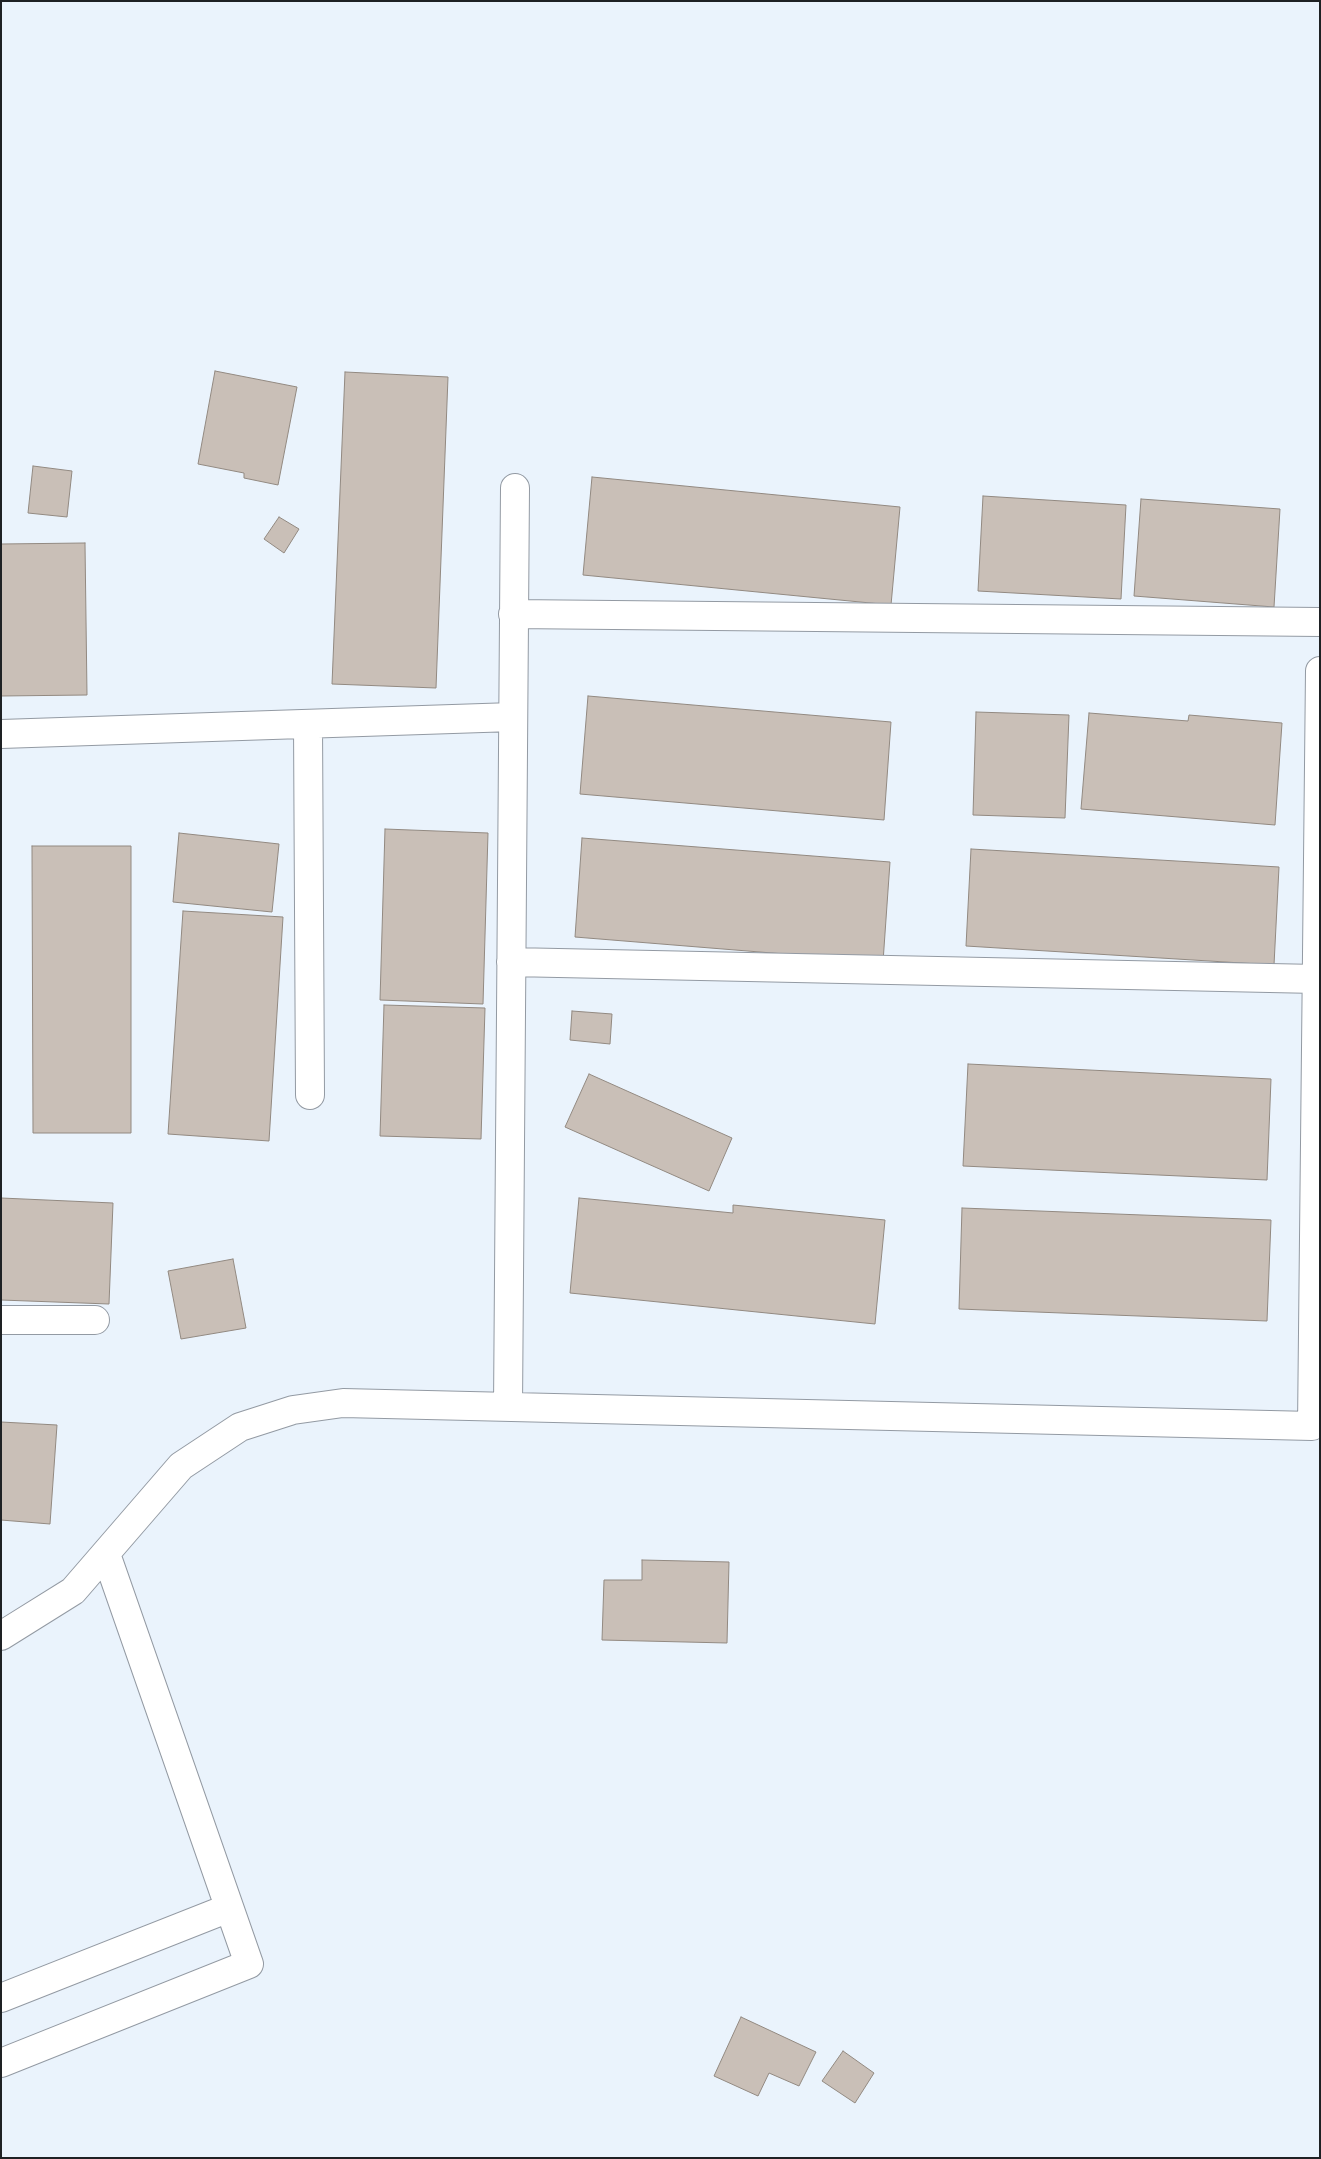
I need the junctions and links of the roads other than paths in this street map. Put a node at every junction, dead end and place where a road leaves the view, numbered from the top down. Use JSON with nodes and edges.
{"nodes":[{"id":1,"x":515,"y":488,"type":"dead end"},
{"id":2,"x":513,"y":614,"type":"junction"},
{"id":3,"x":1320,"y":622,"type":"edge"},
{"id":4,"x":1320,"y":671,"type":"edge"},
{"id":5,"x":513,"y":717,"type":"junction"},
{"id":6,"x":308,"y":724,"type":"junction"},
{"id":7,"x":1,"y":734,"type":"edge"},
{"id":8,"x":511,"y":962,"type":"junction"},
{"id":9,"x":1317,"y":979,"type":"junction"},
{"id":10,"x":310,"y":1095,"type":"dead end"},
{"id":11,"x":1,"y":1320,"type":"edge"},
{"id":12,"x":95,"y":1320,"type":"dead end"},
{"id":13,"x":508,"y":1407,"type":"junction"},
{"id":14,"x":1316,"y":1426,"type":"edge"},
{"id":15,"x":106,"y":1554,"type":"junction"},
{"id":16,"x":1,"y":1636,"type":"edge"},
{"id":17,"x":229,"y":1908,"type":"junction"},
{"id":18,"x":1,"y":1998,"type":"edge"},
{"id":19,"x":1,"y":2062,"type":"edge"}],
"edges":[{"from":1,"to":2,"type":"street"},
{"from":2,"to":3,"type":"street"},
{"from":2,"to":5,"type":"street"},
{"from":4,"to":9,"type":"street"},
{"from":5,"to":6,"type":"street"},
{"from":5,"to":8,"type":"street"},
{"from":6,"to":7,"type":"street"},
{"from":6,"to":10,"type":"street"},
{"from":8,"to":9,"type":"street"},
{"from":8,"to":13,"type":"street"},
{"from":9,"to":14,"type":"street"},
{"from":11,"to":12,"type":"street"},
{"from":13,"to":14,"type":"street"},
{"from":13,"to":15,"type":"street"},
{"from":15,"to":16,"type":"street"},
{"from":15,"to":17,"type":"street"},
{"from":17,"to":18,"type":"street"},
{"from":17,"to":19,"type":"street"}]}
